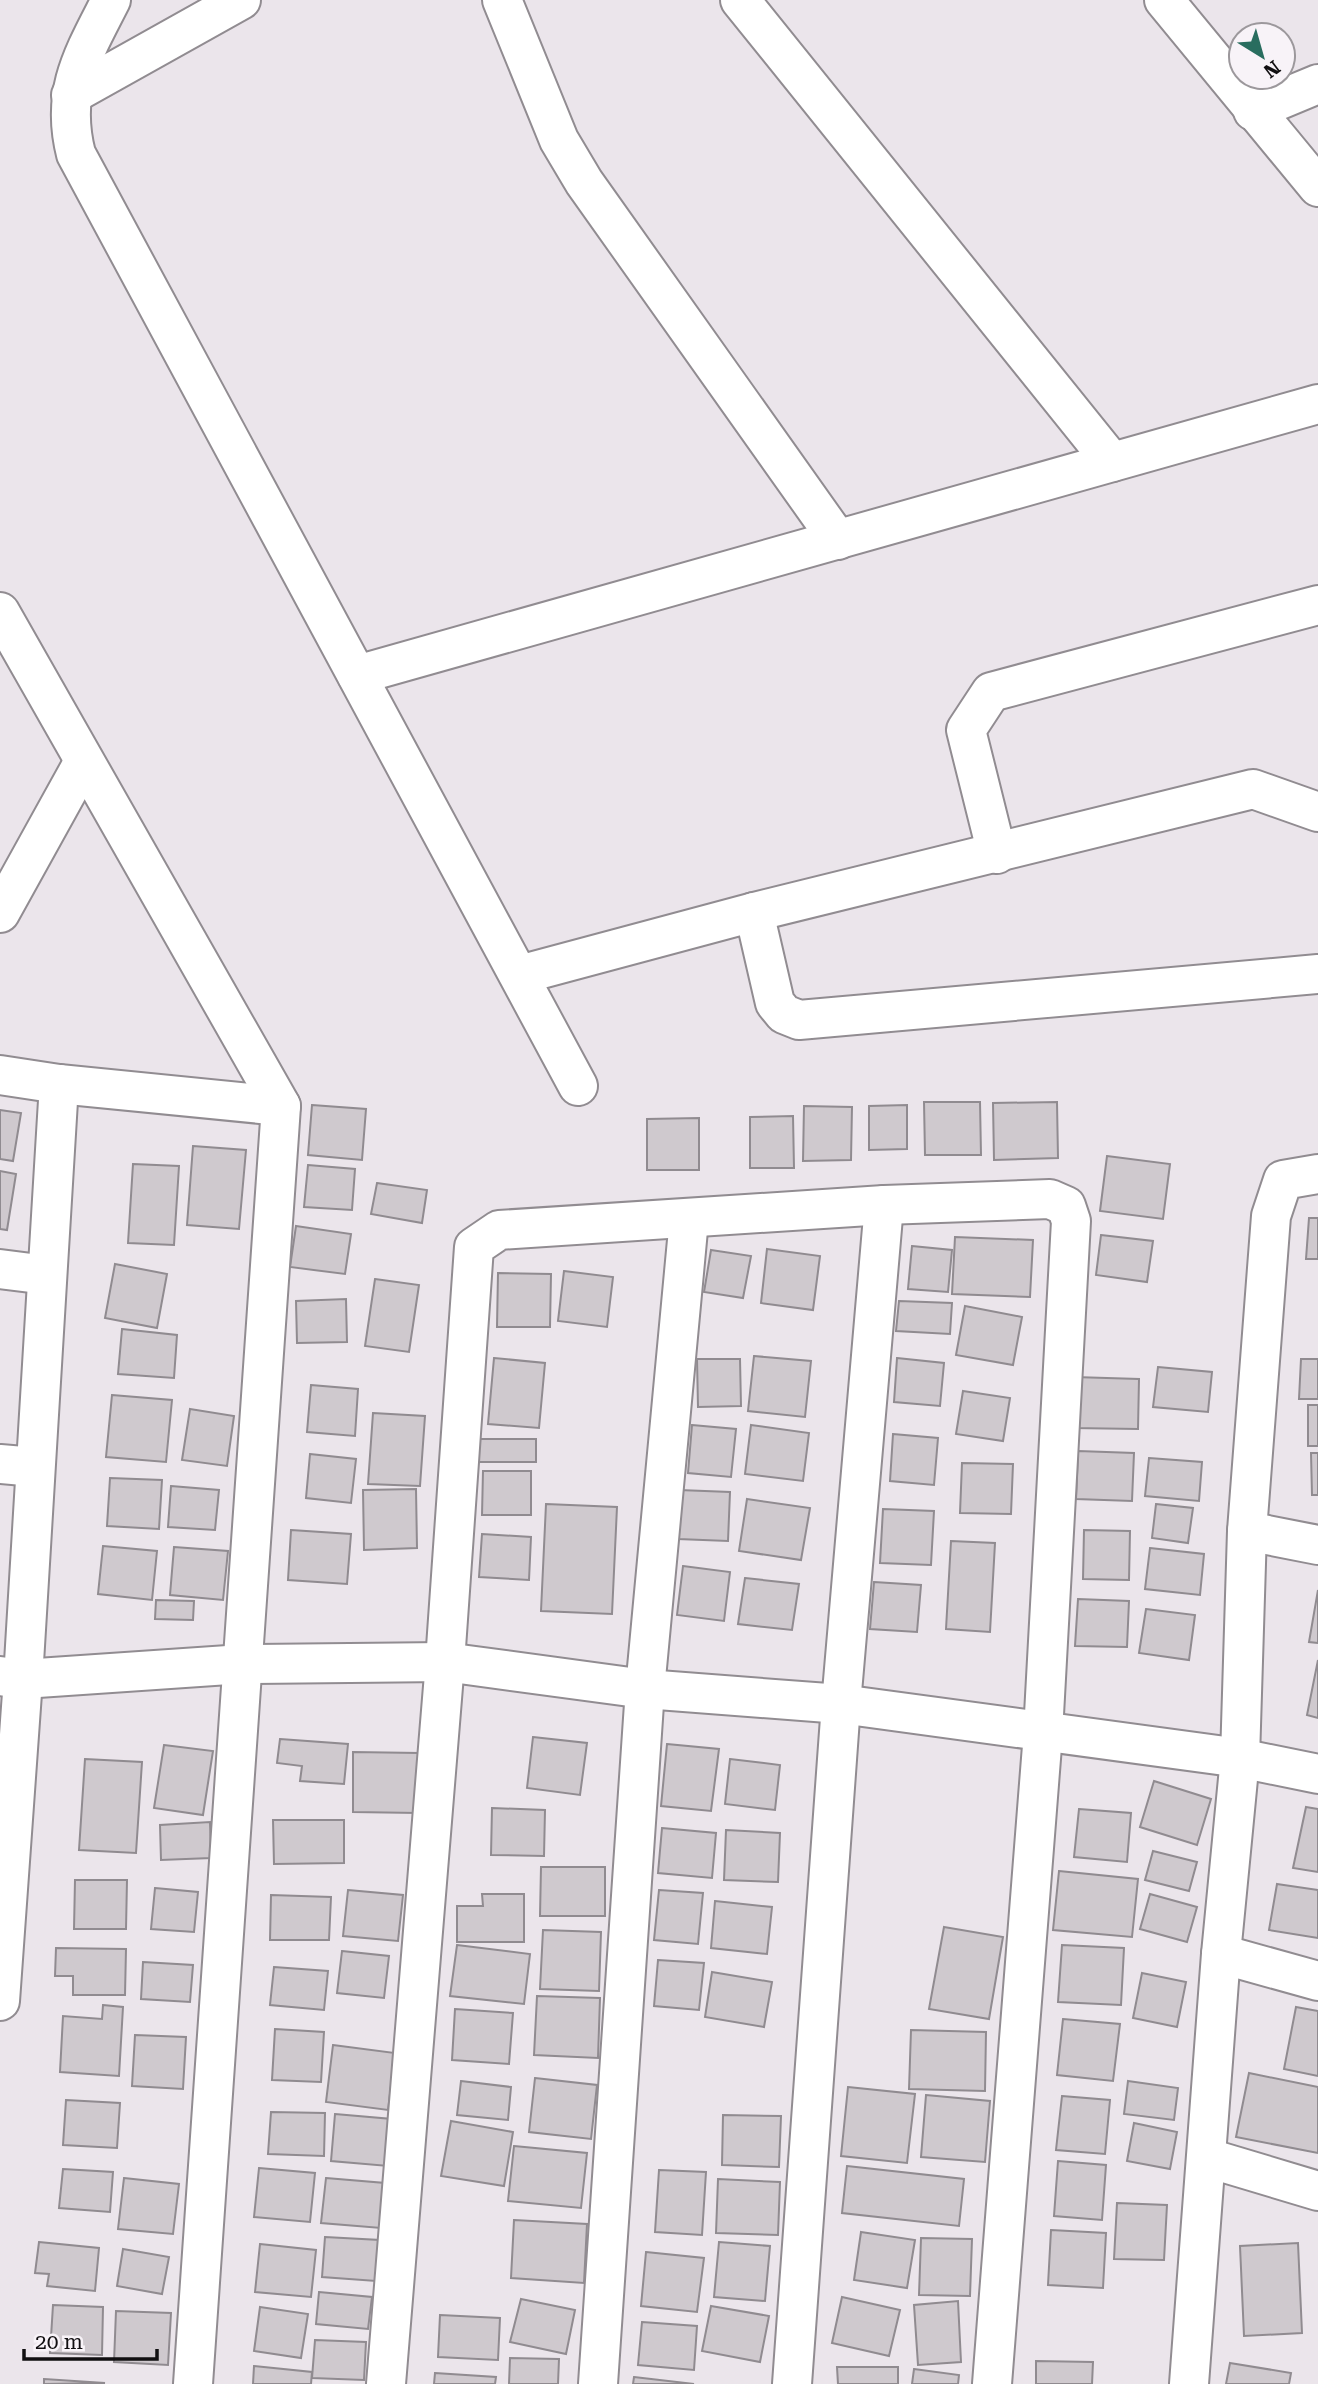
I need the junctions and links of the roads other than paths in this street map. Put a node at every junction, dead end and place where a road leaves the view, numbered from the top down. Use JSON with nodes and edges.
{"nodes":[{"id":1,"x":242,"y":0,"type":"edge"},
{"id":2,"x":502,"y":0,"type":"edge"},
{"id":3,"x":740,"y":0,"type":"edge"},
{"id":4,"x":1164,"y":0,"type":"edge"},
{"id":5,"x":98,"y":5,"type":"edge"},
{"id":6,"x":1318,"y":84,"type":"edge"},
{"id":7,"x":71,"y":95,"type":"junction"},
{"id":8,"x":1253,"y":111,"type":"junction"},
{"id":9,"x":1318,"y":187,"type":"edge"},
{"id":10,"x":1318,"y":404,"type":"edge"},
{"id":11,"x":1112,"y":462,"type":"junction"},
{"id":12,"x":838,"y":540,"type":"junction"},
{"id":13,"x":1318,"y":605,"type":"edge"},
{"id":14,"x":0,"y":612,"type":"edge"},
{"id":15,"x":357,"y":675,"type":"junction"},
{"id":16,"x":83,"y":763,"type":"junction"},
{"id":17,"x":1318,"y":812,"type":"edge"},
{"id":18,"x":997,"y":854,"type":"junction"},
{"id":19,"x":754,"y":912,"type":"junction"},
{"id":20,"x":0,"y":913,"type":"edge"},
{"id":21,"x":1318,"y":974,"type":"edge"},
{"id":22,"x":519,"y":975,"type":"junction"},
{"id":23,"x":0,"y":1075,"type":"edge"},
{"id":24,"x":59,"y":1084,"type":"junction"},
{"id":25,"x":578,"y":1086,"type":"dead end"},
{"id":26,"x":281,"y":1106,"type":"junction"},
{"id":27,"x":1318,"y":1174,"type":"edge"},
{"id":28,"x":884,"y":1205,"type":"junction"},
{"id":29,"x":690,"y":1219,"type":"junction"},
{"id":30,"x":0,"y":1269,"type":"edge"},
{"id":31,"x":47,"y":1275,"type":"junction"},
{"id":32,"x":18,"y":1465,"type":"edge"},
{"id":33,"x":1247,"y":1531,"type":"junction"},
{"id":34,"x":1318,"y":1545,"type":"edge"},
{"id":35,"x":445,"y":1662,"type":"junction"},
{"id":36,"x":243,"y":1664,"type":"junction"},
{"id":37,"x":12,"y":1678,"type":"edge"},
{"id":38,"x":645,"y":1689,"type":"junction"},
{"id":39,"x":841,"y":1704,"type":"junction"},
{"id":40,"x":1043,"y":1733,"type":"junction"},
{"id":41,"x":1240,"y":1758,"type":"junction"},
{"id":42,"x":1318,"y":1774,"type":"edge"},
{"id":43,"x":5,"y":1888,"type":"edge"},
{"id":44,"x":1221,"y":1955,"type":"junction"},
{"id":45,"x":1318,"y":1980,"type":"edge"},
{"id":46,"x":0,"y":2001,"type":"edge"},
{"id":47,"x":1208,"y":2158,"type":"junction"},
{"id":48,"x":1318,"y":2191,"type":"edge"},
{"id":49,"x":192,"y":2384,"type":"edge"},
{"id":50,"x":386,"y":2384,"type":"edge"},
{"id":51,"x":598,"y":2384,"type":"edge"},
{"id":52,"x":792,"y":2384,"type":"edge"},
{"id":53,"x":992,"y":2384,"type":"edge"},
{"id":54,"x":1189,"y":2384,"type":"edge"}],
"edges":[{"from":1,"to":7,"type":"street"},
{"from":2,"to":12,"type":"street"},
{"from":3,"to":11,"type":"street"},
{"from":4,"to":8,"type":"street"},
{"from":5,"to":7,"type":"street"},
{"from":6,"to":8,"type":"street"},
{"from":7,"to":15,"type":"street"},
{"from":8,"to":9,"type":"street"},
{"from":10,"to":11,"type":"street"},
{"from":11,"to":12,"type":"street"},
{"from":12,"to":15,"type":"street"},
{"from":13,"to":18,"type":"street"},
{"from":14,"to":16,"type":"street"},
{"from":15,"to":22,"type":"street"},
{"from":16,"to":20,"type":"street"},
{"from":16,"to":26,"type":"street"},
{"from":17,"to":18,"type":"street"},
{"from":18,"to":19,"type":"street"},
{"from":19,"to":21,"type":"street"},
{"from":19,"to":22,"type":"street"},
{"from":22,"to":25,"type":"street"},
{"from":23,"to":24,"type":"street"},
{"from":24,"to":26,"type":"street"},
{"from":24,"to":31,"type":"street"},
{"from":26,"to":36,"type":"street"},
{"from":27,"to":33,"type":"street"},
{"from":28,"to":29,"type":"street"},
{"from":28,"to":39,"type":"street"},
{"from":28,"to":40,"type":"street"},
{"from":29,"to":35,"type":"street"},
{"from":29,"to":38,"type":"street"},
{"from":30,"to":31,"type":"street"},
{"from":31,"to":32,"type":"street"},
{"from":32,"to":37,"type":"street"},
{"from":33,"to":34,"type":"street"},
{"from":33,"to":41,"type":"street"},
{"from":35,"to":36,"type":"street"},
{"from":35,"to":38,"type":"street"},
{"from":35,"to":50,"type":"street"},
{"from":36,"to":37,"type":"street"},
{"from":36,"to":49,"type":"street"},
{"from":37,"to":43,"type":"street"},
{"from":38,"to":39,"type":"street"},
{"from":38,"to":51,"type":"street"},
{"from":39,"to":40,"type":"street"},
{"from":39,"to":52,"type":"street"},
{"from":40,"to":41,"type":"street"},
{"from":40,"to":53,"type":"street"},
{"from":41,"to":42,"type":"street"},
{"from":41,"to":44,"type":"street"},
{"from":43,"to":46,"type":"street"},
{"from":44,"to":45,"type":"street"},
{"from":44,"to":47,"type":"street"},
{"from":47,"to":48,"type":"street"},
{"from":47,"to":54,"type":"street"}]}
